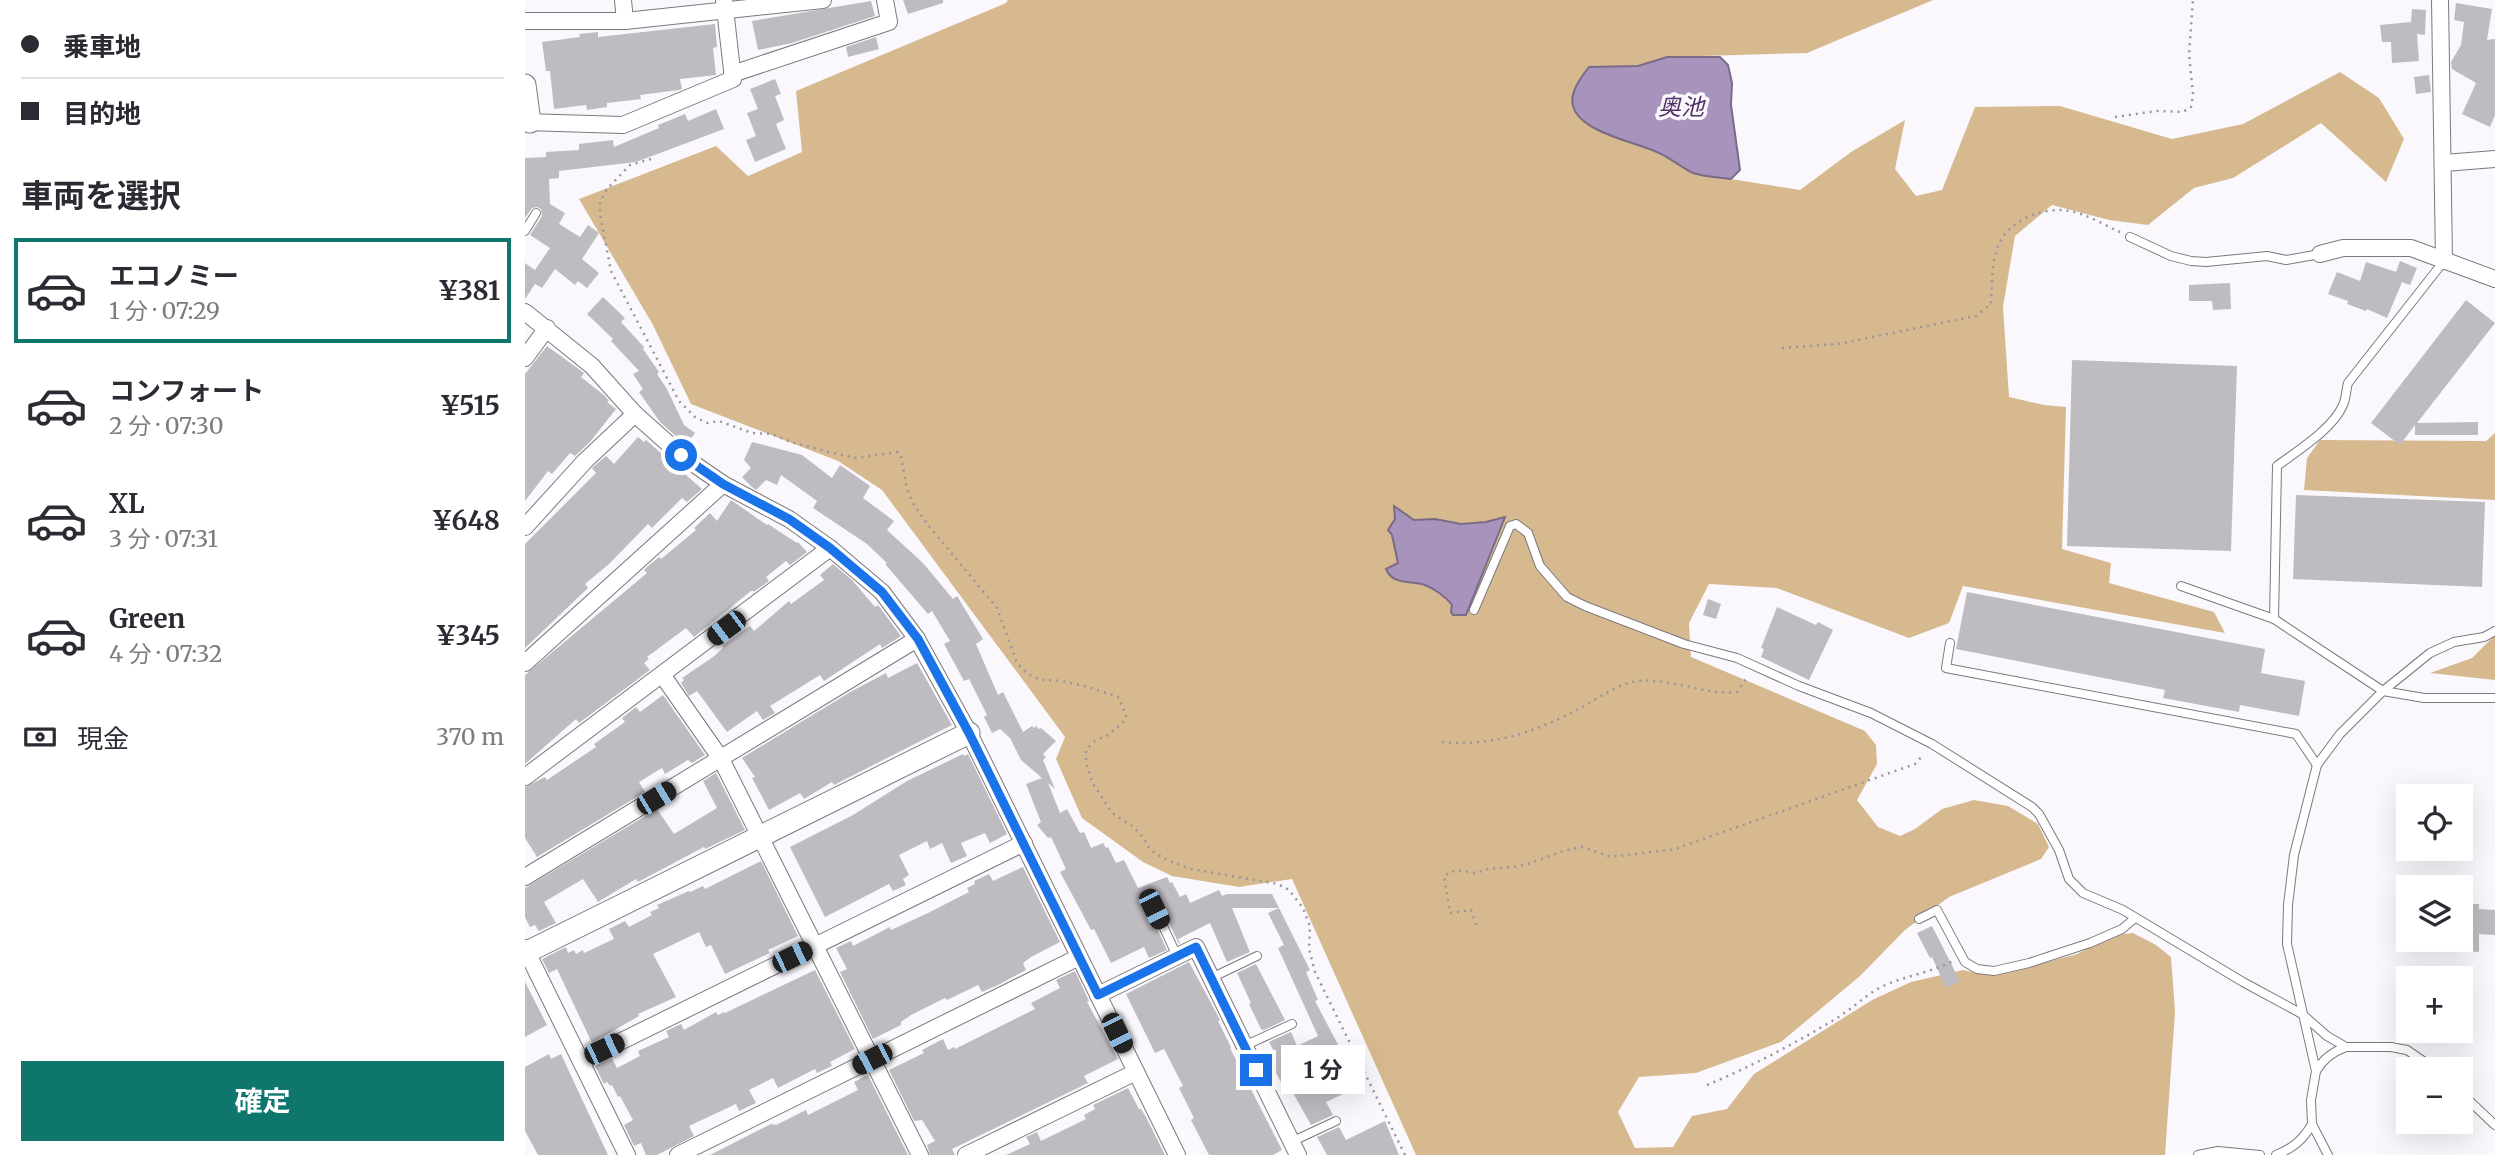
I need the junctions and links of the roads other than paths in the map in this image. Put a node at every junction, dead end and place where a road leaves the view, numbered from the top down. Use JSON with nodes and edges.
{"nodes":[{"id":1,"x":623,"y":0,"type":"edge"},
{"id":2,"x":823,"y":0,"type":"edge"},
{"id":3,"x":885,"y":0,"type":"edge"},
{"id":4,"x":2440,"y":0,"type":"edge"},
{"id":5,"x":725,"y":6,"type":"edge"},
{"id":6,"x":525,"y":21,"type":"edge"},
{"id":7,"x":625,"y":21,"type":"junction"},
{"id":8,"x":732,"y":74,"type":"junction"},
{"id":9,"x":525,"y":85,"type":"edge"},
{"id":10,"x":527,"y":122,"type":"edge"},
{"id":11,"x":2495,"y":159,"type":"edge"},
{"id":12,"x":2444,"y":163,"type":"junction"},
{"id":13,"x":536,"y":213,"type":"dead end"},
{"id":14,"x":525,"y":231,"type":"edge"},
{"id":15,"x":2130,"y":237,"type":"road end"},
{"id":16,"x":2320,"y":254,"type":"joint"},
{"id":17,"x":2444,"y":261,"type":"junction"},
{"id":18,"x":2495,"y":279,"type":"edge"},
{"id":19,"x":525,"y":312,"type":"edge"},
{"id":20,"x":547,"y":328,"type":"junction"},
{"id":21,"x":525,"y":358,"type":"edge"},
{"id":22,"x":635,"y":414,"type":"junction"},
{"id":23,"x":723,"y":484,"type":"junction"},
{"id":24,"x":525,"y":527,"type":"edge"},
{"id":25,"x":830,"y":548,"type":"junction"},
{"id":26,"x":2181,"y":586,"type":"dead end"},
{"id":27,"x":1474,"y":610,"type":"dead end"},
{"id":28,"x":2274,"y":618,"type":"junction"},
{"id":29,"x":2495,"y":631,"type":"edge"},
{"id":30,"x":918,"y":639,"type":"junction"},
{"id":31,"x":1950,"y":643,"type":"dead end"},
{"id":32,"x":525,"y":663,"type":"edge"},
{"id":33,"x":663,"y":676,"type":"junction"},
{"id":34,"x":2383,"y":691,"type":"junction"},
{"id":35,"x":2495,"y":698,"type":"edge"},
{"id":36,"x":969,"y":733,"type":"junction"},
{"id":37,"x":721,"y":759,"type":"junction"},
{"id":38,"x":2317,"y":765,"type":"junction"},
{"id":39,"x":525,"y":777,"type":"edge"},
{"id":40,"x":762,"y":836,"type":"junction"},
{"id":41,"x":1024,"y":843,"type":"junction"},
{"id":42,"x":525,"y":877,"type":"edge"},
{"id":43,"x":1154,"y":909,"type":"dead end"},
{"id":44,"x":2135,"y":918,"type":"junction"},
{"id":45,"x":1919,"y":919,"type":"dead end"},
{"id":46,"x":815,"y":946,"type":"junction"},
{"id":47,"x":526,"y":951,"type":"edge"},
{"id":48,"x":1177,"y":956,"type":"junction"},
{"id":49,"x":1257,"y":956,"type":"dead end"},
{"id":50,"x":1079,"y":957,"type":"junction"},
{"id":51,"x":1211,"y":978,"type":"junction"},
{"id":52,"x":1098,"y":995,"type":"junction"},
{"id":53,"x":2302,"y":1014,"type":"junction"},
{"id":54,"x":1291,"y":1024,"type":"dead end"},
{"id":55,"x":1244,"y":1046,"type":"junction"},
{"id":56,"x":2346,"y":1047,"type":"junction"},
{"id":57,"x":2417,"y":1057,"type":"edge"},
{"id":58,"x":872,"y":1059,"type":"junction"},
{"id":59,"x":581,"y":1061,"type":"junction"},
{"id":60,"x":2316,"y":1071,"type":"junction"},
{"id":61,"x":1136,"y":1072,"type":"junction"},
{"id":62,"x":2473,"y":1104,"type":"edge"},
{"id":63,"x":1336,"y":1121,"type":"dead end"},
{"id":64,"x":2312,"y":1124,"type":"junction"},
{"id":65,"x":2495,"y":1125,"type":"edge"},
{"id":66,"x":1295,"y":1148,"type":"edge"},
{"id":67,"x":627,"y":1155,"type":"edge"},
{"id":68,"x":678,"y":1155,"type":"edge"},
{"id":69,"x":920,"y":1155,"type":"edge"},
{"id":70,"x":966,"y":1155,"type":"edge"},
{"id":71,"x":1177,"y":1155,"type":"edge"},
{"id":72,"x":2198,"y":1155,"type":"edge"},
{"id":73,"x":2260,"y":1155,"type":"edge"},
{"id":74,"x":2276,"y":1155,"type":"edge"},
{"id":75,"x":2328,"y":1155,"type":"edge"}],
"edges":[{"from":1,"to":7,"type":"street"},
{"from":2,"to":5,"type":"street"},
{"from":3,"to":8,"type":"street"},
{"from":4,"to":12,"type":"street"},
{"from":5,"to":7,"type":"street"},
{"from":5,"to":8,"type":"street"},
{"from":6,"to":7,"type":"street"},
{"from":8,"to":10,"type":"street"},
{"from":9,"to":10,"type":"street"},
{"from":11,"to":12,"type":"street"},
{"from":12,"to":17,"type":"street"},
{"from":13,"to":14,"type":"lane"},
{"from":15,"to":16,"type":"lane"},
{"from":16,"to":17,"type":"street"},
{"from":17,"to":18,"type":"street"},
{"from":17,"to":28,"type":"lane"},
{"from":19,"to":20,"type":"street"},
{"from":20,"to":21,"type":"street"},
{"from":20,"to":22,"type":"street"},
{"from":22,"to":23,"type":"street"},
{"from":22,"to":24,"type":"street"},
{"from":23,"to":25,"type":"street"},
{"from":23,"to":32,"type":"street"},
{"from":25,"to":30,"type":"street"},
{"from":25,"to":33,"type":"street"},
{"from":26,"to":28,"type":"lane"},
{"from":27,"to":44,"type":"lane"},
{"from":28,"to":34,"type":"lane"},
{"from":29,"to":34,"type":"lane"},
{"from":30,"to":36,"type":"street"},
{"from":30,"to":37,"type":"street"},
{"from":31,"to":38,"type":"lane"},
{"from":33,"to":37,"type":"street"},
{"from":33,"to":39,"type":"street"},
{"from":34,"to":35,"type":"lane"},
{"from":34,"to":38,"type":"lane"},
{"from":36,"to":40,"type":"street"},
{"from":36,"to":41,"type":"street"},
{"from":37,"to":40,"type":"street"},
{"from":37,"to":42,"type":"street"},
{"from":38,"to":53,"type":"lane"},
{"from":40,"to":46,"type":"street"},
{"from":40,"to":47,"type":"street"},
{"from":41,"to":46,"type":"street"},
{"from":41,"to":50,"type":"street"},
{"from":43,"to":48,"type":"lane"},
{"from":44,"to":45,"type":"lane"},
{"from":44,"to":53,"type":"lane"},
{"from":46,"to":58,"type":"street"},
{"from":46,"to":59,"type":"street"},
{"from":47,"to":59,"type":"street"},
{"from":48,"to":51,"type":"street"},
{"from":48,"to":52,"type":"street"},
{"from":49,"to":51,"type":"lane"},
{"from":50,"to":52,"type":"street"},
{"from":50,"to":58,"type":"street"},
{"from":51,"to":55,"type":"street"},
{"from":52,"to":61,"type":"street"},
{"from":53,"to":56,"type":"lane"},
{"from":53,"to":60,"type":"lane"},
{"from":54,"to":55,"type":"lane"},
{"from":55,"to":66,"type":"street"},
{"from":56,"to":57,"type":"lane"},
{"from":56,"to":60,"type":"lane"},
{"from":58,"to":68,"type":"street"},
{"from":58,"to":69,"type":"street"},
{"from":59,"to":67,"type":"street"},
{"from":60,"to":64,"type":"lane"},
{"from":61,"to":70,"type":"street"},
{"from":61,"to":71,"type":"street"},
{"from":62,"to":65,"type":"lane"},
{"from":63,"to":66,"type":"lane"},
{"from":64,"to":74,"type":"lane"},
{"from":64,"to":75,"type":"lane"},
{"from":72,"to":73,"type":"lane"}]}
